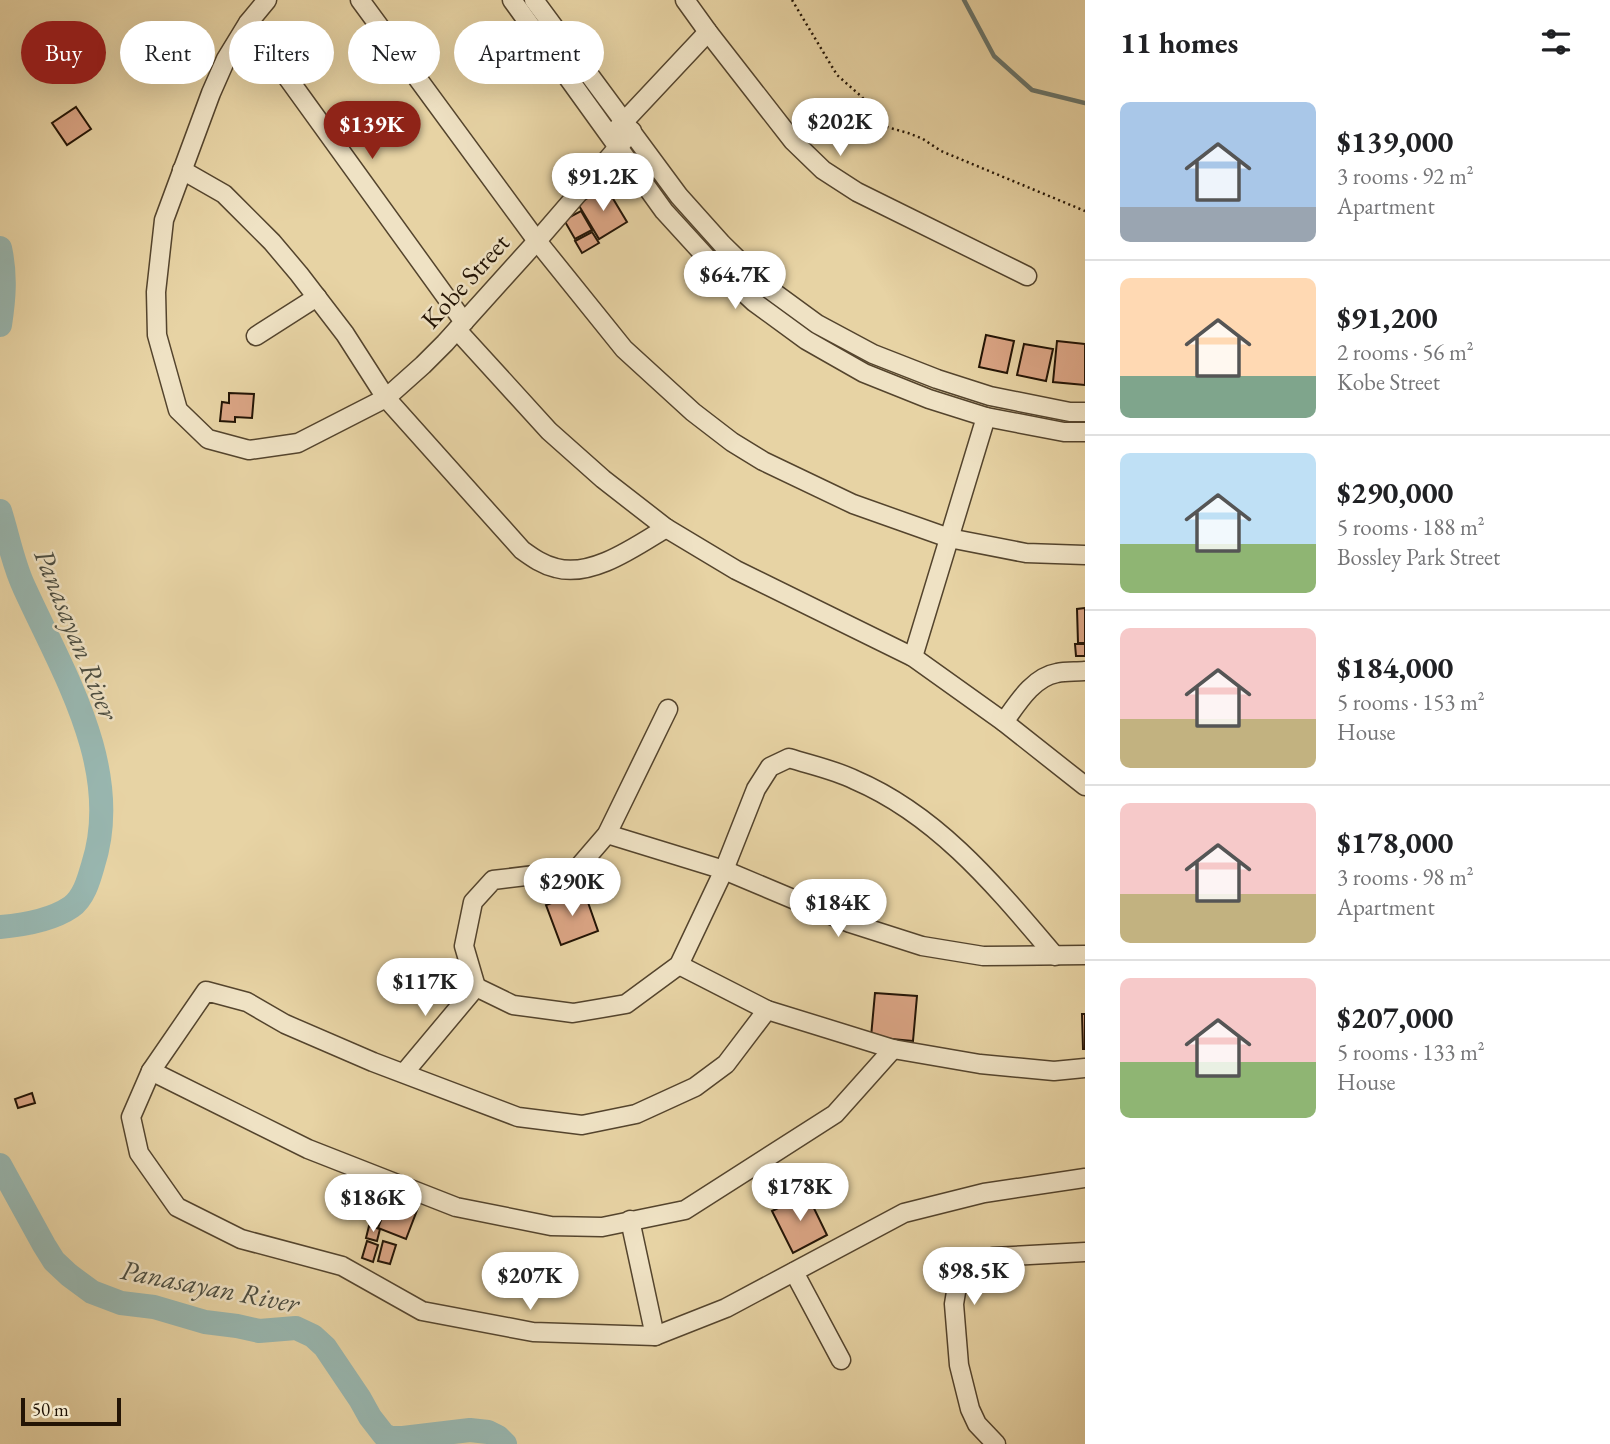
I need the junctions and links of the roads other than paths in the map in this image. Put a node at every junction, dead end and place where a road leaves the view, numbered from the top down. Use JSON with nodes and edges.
{"nodes":[{"id":1,"x":267,"y":0,"type":"edge"},
{"id":2,"x":360,"y":0,"type":"edge"},
{"id":3,"x":512,"y":0,"type":"edge"},
{"id":4,"x":534,"y":0,"type":"edge"},
{"id":5,"x":685,"y":0,"type":"edge"},
{"id":6,"x":250,"y":21,"type":"edge"},
{"id":7,"x":708,"y":32,"type":"junction"},
{"id":8,"x":229,"y":54,"type":"edge"},
{"id":9,"x":291,"y":84,"type":"edge"},
{"id":10,"x":628,"y":126,"type":"junction"},
{"id":11,"x":614,"y":140,"type":"junction"},
{"id":12,"x":182,"y":170,"type":"junction"},
{"id":13,"x":537,"y":241,"type":"junction"},
{"id":14,"x":1027,"y":276,"type":"dead end"},
{"id":15,"x":317,"y":297,"type":"junction"},
{"id":16,"x":460,"y":326,"type":"junction"},
{"id":17,"x":256,"y":336,"type":"dead end"},
{"id":18,"x":386,"y":398,"type":"junction"},
{"id":19,"x":1085,"y":412,"type":"edge"},
{"id":20,"x":986,"y":417,"type":"junction"},
{"id":21,"x":1085,"y":432,"type":"edge"},
{"id":22,"x":666,"y":528,"type":"junction"},
{"id":23,"x":949,"y":538,"type":"junction"},
{"id":24,"x":1085,"y":555,"type":"edge"},
{"id":25,"x":914,"y":657,"type":"junction"},
{"id":26,"x":1085,"y":671,"type":"edge"},
{"id":27,"x":668,"y":709,"type":"dead end"},
{"id":28,"x":1004,"y":722,"type":"junction"},
{"id":29,"x":1085,"y":786,"type":"edge"},
{"id":30,"x":607,"y":834,"type":"junction"},
{"id":31,"x":724,"y":870,"type":"junction"},
{"id":32,"x":1085,"y":955,"type":"edge"},
{"id":33,"x":1055,"y":956,"type":"junction"},
{"id":34,"x":679,"y":965,"type":"junction"},
{"id":35,"x":476,"y":987,"type":"junction"},
{"id":36,"x":767,"y":1010,"type":"junction"},
{"id":37,"x":893,"y":1049,"type":"junction"},
{"id":38,"x":1085,"y":1068,"type":"edge"},
{"id":39,"x":151,"y":1071,"type":"junction"},
{"id":40,"x":404,"y":1073,"type":"junction"},
{"id":41,"x":1085,"y":1178,"type":"edge"},
{"id":42,"x":630,"y":1220,"type":"junction"},
{"id":43,"x":1085,"y":1252,"type":"edge"},
{"id":44,"x":794,"y":1272,"type":"junction"},
{"id":45,"x":655,"y":1336,"type":"junction"},
{"id":46,"x":841,"y":1360,"type":"dead end"},
{"id":47,"x":996,"y":1444,"type":"edge"}],
"edges":[{"from":1,"to":6,"type":"street","name":"Kobe Street"},
{"from":2,"to":13,"type":"street"},
{"from":3,"to":11,"type":"street"},
{"from":4,"to":10,"type":"street"},
{"from":5,"to":7,"type":"street"},
{"from":7,"to":10,"type":"street","name":"Kobe Street"},
{"from":7,"to":14,"type":"street"},
{"from":8,"to":12,"type":"street","name":"Kobe Street"},
{"from":9,"to":16,"type":"street"},
{"from":10,"to":11,"type":"street","name":"Kobe Street"},
{"from":10,"to":19,"type":"street"},
{"from":11,"to":13,"type":"street","name":"Kobe Street"},
{"from":11,"to":20,"type":"street"},
{"from":12,"to":15,"type":"street"},
{"from":12,"to":18,"type":"street","name":"Kobe Street"},
{"from":13,"to":16,"type":"street","name":"Kobe Street"},
{"from":13,"to":23,"type":"street"},
{"from":15,"to":17,"type":"street"},
{"from":15,"to":18,"type":"street"},
{"from":16,"to":18,"type":"street","name":"Kobe Street"},
{"from":16,"to":22,"type":"street"},
{"from":18,"to":22,"type":"street"},
{"from":20,"to":21,"type":"street"},
{"from":20,"to":23,"type":"street"},
{"from":22,"to":25,"type":"street"},
{"from":23,"to":24,"type":"street"},
{"from":23,"to":25,"type":"street"},
{"from":25,"to":28,"type":"street"},
{"from":26,"to":28,"type":"street"},
{"from":27,"to":30,"type":"street"},
{"from":28,"to":29,"type":"street"},
{"from":30,"to":31,"type":"street"},
{"from":30,"to":35,"type":"street"},
{"from":31,"to":33,"type":"street"},
{"from":31,"to":33,"type":"street"},
{"from":31,"to":34,"type":"street"},
{"from":32,"to":33,"type":"street"},
{"from":34,"to":35,"type":"street"},
{"from":34,"to":36,"type":"street"},
{"from":35,"to":40,"type":"street"},
{"from":36,"to":37,"type":"street"},
{"from":36,"to":40,"type":"street"},
{"from":37,"to":38,"type":"street"},
{"from":37,"to":42,"type":"street"},
{"from":39,"to":40,"type":"street"},
{"from":39,"to":42,"type":"street"},
{"from":39,"to":45,"type":"street"},
{"from":41,"to":44,"type":"street"},
{"from":42,"to":45,"type":"street"},
{"from":43,"to":47,"type":"street"},
{"from":44,"to":45,"type":"street"},
{"from":44,"to":46,"type":"street"}]}
